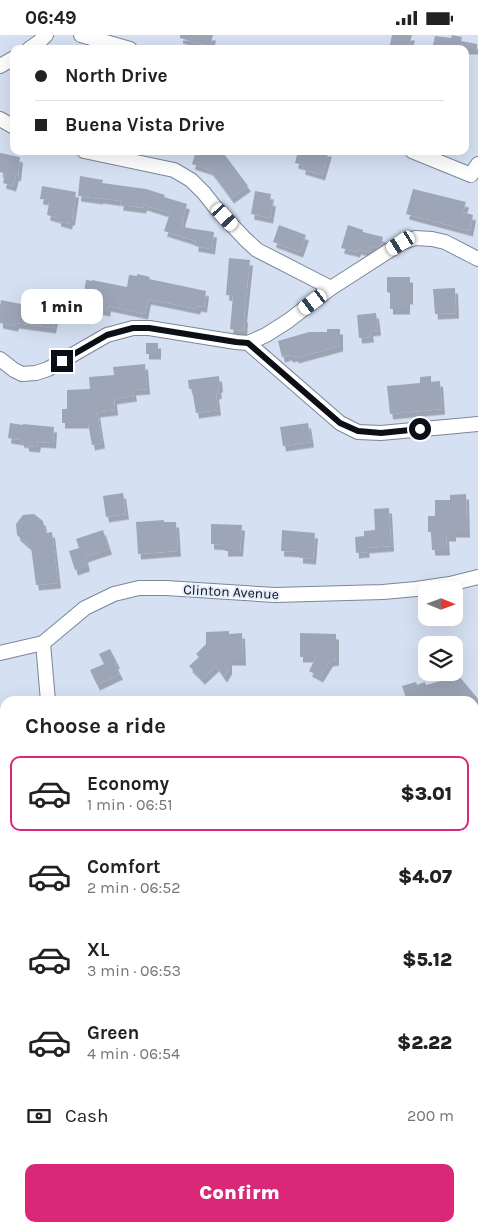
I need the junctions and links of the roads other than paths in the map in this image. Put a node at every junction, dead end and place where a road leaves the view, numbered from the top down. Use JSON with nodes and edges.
{"nodes":[{"id":1,"x":46,"y":35,"type":"edge"},
{"id":2,"x":81,"y":35,"type":"edge"},
{"id":3,"x":34,"y":45,"type":"edge"},
{"id":4,"x":116,"y":45,"type":"edge"},
{"id":5,"x":101,"y":155,"type":"edge"},
{"id":6,"x":424,"y":155,"type":"edge"},
{"id":7,"x":476,"y":173,"type":"edge"},
{"id":8,"x":478,"y":259,"type":"edge"},
{"id":9,"x":331,"y":288,"type":"junction"},
{"id":10,"x":248,"y":343,"type":"junction"},
{"id":11,"x":0,"y":359,"type":"edge"},
{"id":12,"x":478,"y":423,"type":"edge"},
{"id":13,"x":478,"y":577,"type":"edge"},
{"id":14,"x":43,"y":643,"type":"junction"},
{"id":15,"x":0,"y":653,"type":"edge"},
{"id":16,"x":48,"y":696,"type":"edge"}],
"edges":[{"from":1,"to":3,"type":"street"},
{"from":2,"to":4,"type":"street"},
{"from":5,"to":9,"type":"street"},
{"from":6,"to":7,"type":"street"},
{"from":8,"to":9,"type":"street"},
{"from":9,"to":10,"type":"street"},
{"from":10,"to":11,"type":"street"},
{"from":10,"to":12,"type":"street"},
{"from":13,"to":14,"type":"street","name":"Clinton Avenue"},
{"from":14,"to":15,"type":"street","name":"Clinton Avenue"},
{"from":14,"to":16,"type":"street"}]}
